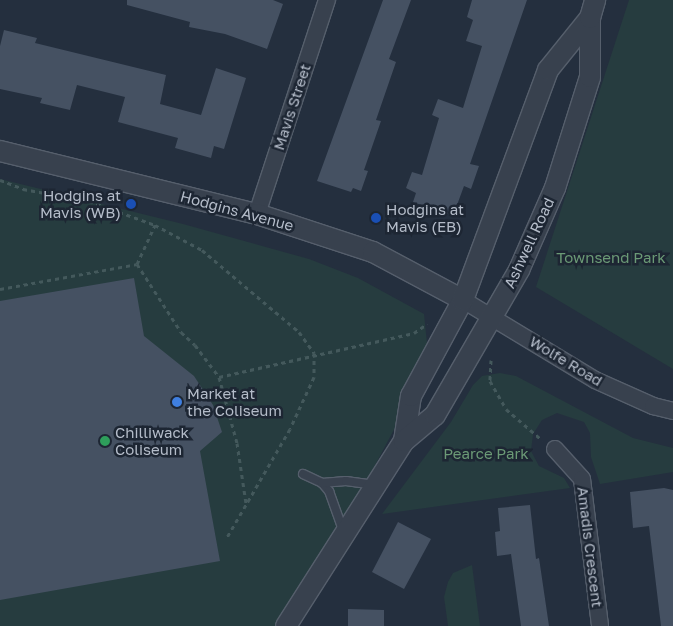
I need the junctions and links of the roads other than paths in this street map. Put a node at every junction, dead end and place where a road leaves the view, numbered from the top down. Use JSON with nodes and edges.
{"nodes":[{"id":1,"x":327,"y":0,"type":"edge"},
{"id":2,"x":592,"y":9,"type":"edge"},
{"id":3,"x":0,"y":151,"type":"edge"},
{"id":4,"x":257,"y":214,"type":"junction"},
{"id":5,"x":463,"y":300,"type":"junction"},
{"id":6,"x":493,"y":317,"type":"junction"},
{"id":7,"x":673,"y":411,"type":"edge"},
{"id":8,"x":404,"y":441,"type":"junction"},
{"id":9,"x":555,"y":449,"type":"road end"},
{"id":10,"x":304,"y":474,"type":"dead end"},
{"id":11,"x":322,"y":483,"type":"junction"},
{"id":12,"x":376,"y":485,"type":"junction"},
{"id":13,"x":345,"y":534,"type":"junction"},
{"id":14,"x":286,"y":626,"type":"edge"},
{"id":15,"x":600,"y":626,"type":"edge"}],
"edges":[{"from":1,"to":4,"type":"street","name":"Mavis Street"},
{"from":2,"to":5,"type":"street","name":"Ashwell Road"},
{"from":2,"to":6,"type":"street","name":"Ashwell Road"},
{"from":3,"to":4,"type":"street","name":"Hodgins Avenue"},
{"from":4,"to":5,"type":"street","name":"Hodgins Avenue"},
{"from":5,"to":6,"type":"street","name":"Wolfe Road"},
{"from":5,"to":8,"type":"street","name":"Ashwell Road"},
{"from":6,"to":7,"type":"street","name":"Wolfe Road"},
{"from":6,"to":8,"type":"street","name":"Ashwell Road"},
{"from":8,"to":12,"type":"street","name":"Ashwell Road"},
{"from":9,"to":15,"type":"street","name":"Amadis Crescent"},
{"from":10,"to":11,"type":"lane"},
{"from":11,"to":12,"type":"lane"},
{"from":11,"to":13,"type":"lane"},
{"from":12,"to":13,"type":"street","name":"Ashwell Road"},
{"from":13,"to":14,"type":"street","name":"Ashwell Road"}]}
